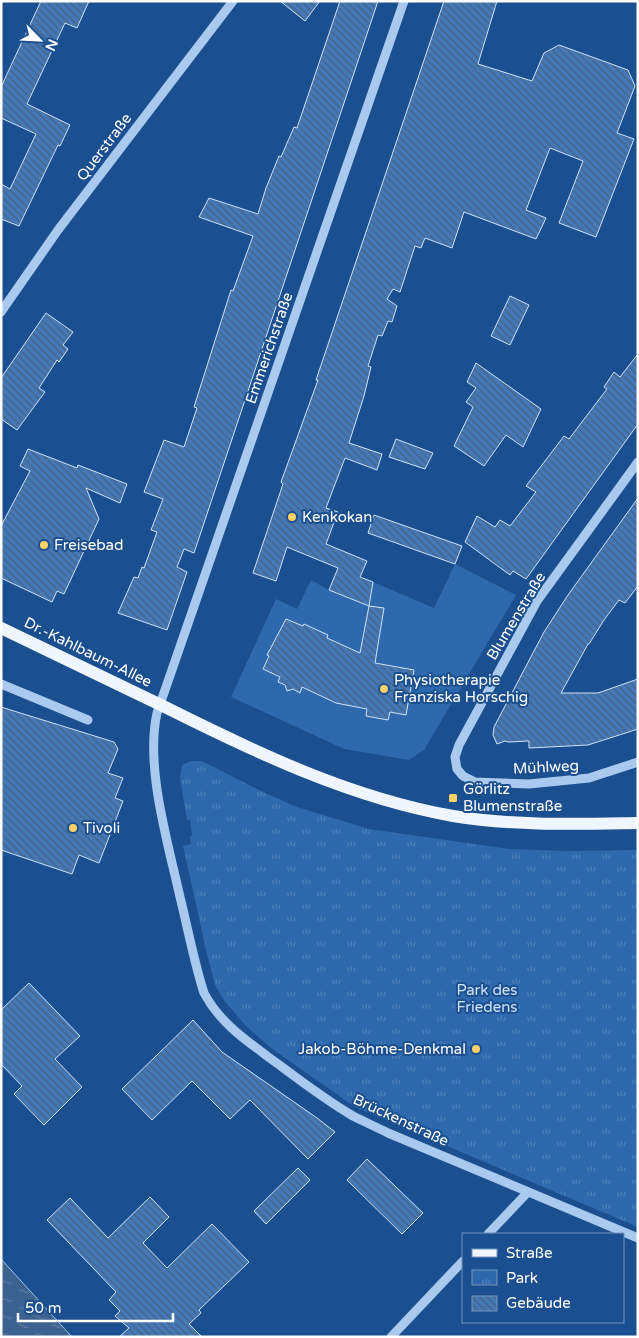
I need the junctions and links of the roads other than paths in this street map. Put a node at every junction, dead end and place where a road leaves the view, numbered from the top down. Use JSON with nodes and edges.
{"nodes":[{"id":1,"x":233,"y":1,"type":"edge"},
{"id":2,"x":404,"y":1,"type":"edge"},
{"id":3,"x":1,"y":312,"type":"edge"},
{"id":4,"x":638,"y":462,"type":"edge"},
{"id":5,"x":1,"y":628,"type":"edge"},
{"id":6,"x":1,"y":684,"type":"edge"},
{"id":7,"x":160,"y":705,"type":"junction"},
{"id":8,"x":88,"y":720,"type":"dead end"},
{"id":9,"x":638,"y":762,"type":"edge"},
{"id":10,"x":456,"y":769,"type":"joint"},
{"id":11,"x":638,"y":823,"type":"edge"},
{"id":12,"x":528,"y":1192,"type":"junction"},
{"id":13,"x":489,"y":1233,"type":"edge"},
{"id":14,"x":638,"y":1238,"type":"edge"},
{"id":15,"x":462,"y":1262,"type":"edge"},
{"id":16,"x":391,"y":1337,"type":"edge"}],
"edges":[{"from":1,"to":3,"type":"street","name":"Querstraße"},
{"from":2,"to":7,"type":"street","name":"Emmerichstraße"},
{"from":4,"to":10,"type":"street","name":"Blumenstraße"},
{"from":5,"to":7,"type":"main road","name":"Dr.-Kahlbaum-Allee"},
{"from":6,"to":8,"type":"street"},
{"from":7,"to":11,"type":"main road","name":"Dr.-Kahlbaum-Allee"},
{"from":7,"to":12,"type":"street","name":"Brückenstraße"},
{"from":9,"to":10,"type":"street","name":"Mühlweg"},
{"from":12,"to":13,"type":"street"},
{"from":12,"to":14,"type":"street","name":"Brückenstraße"},
{"from":15,"to":16,"type":"street"}]}
